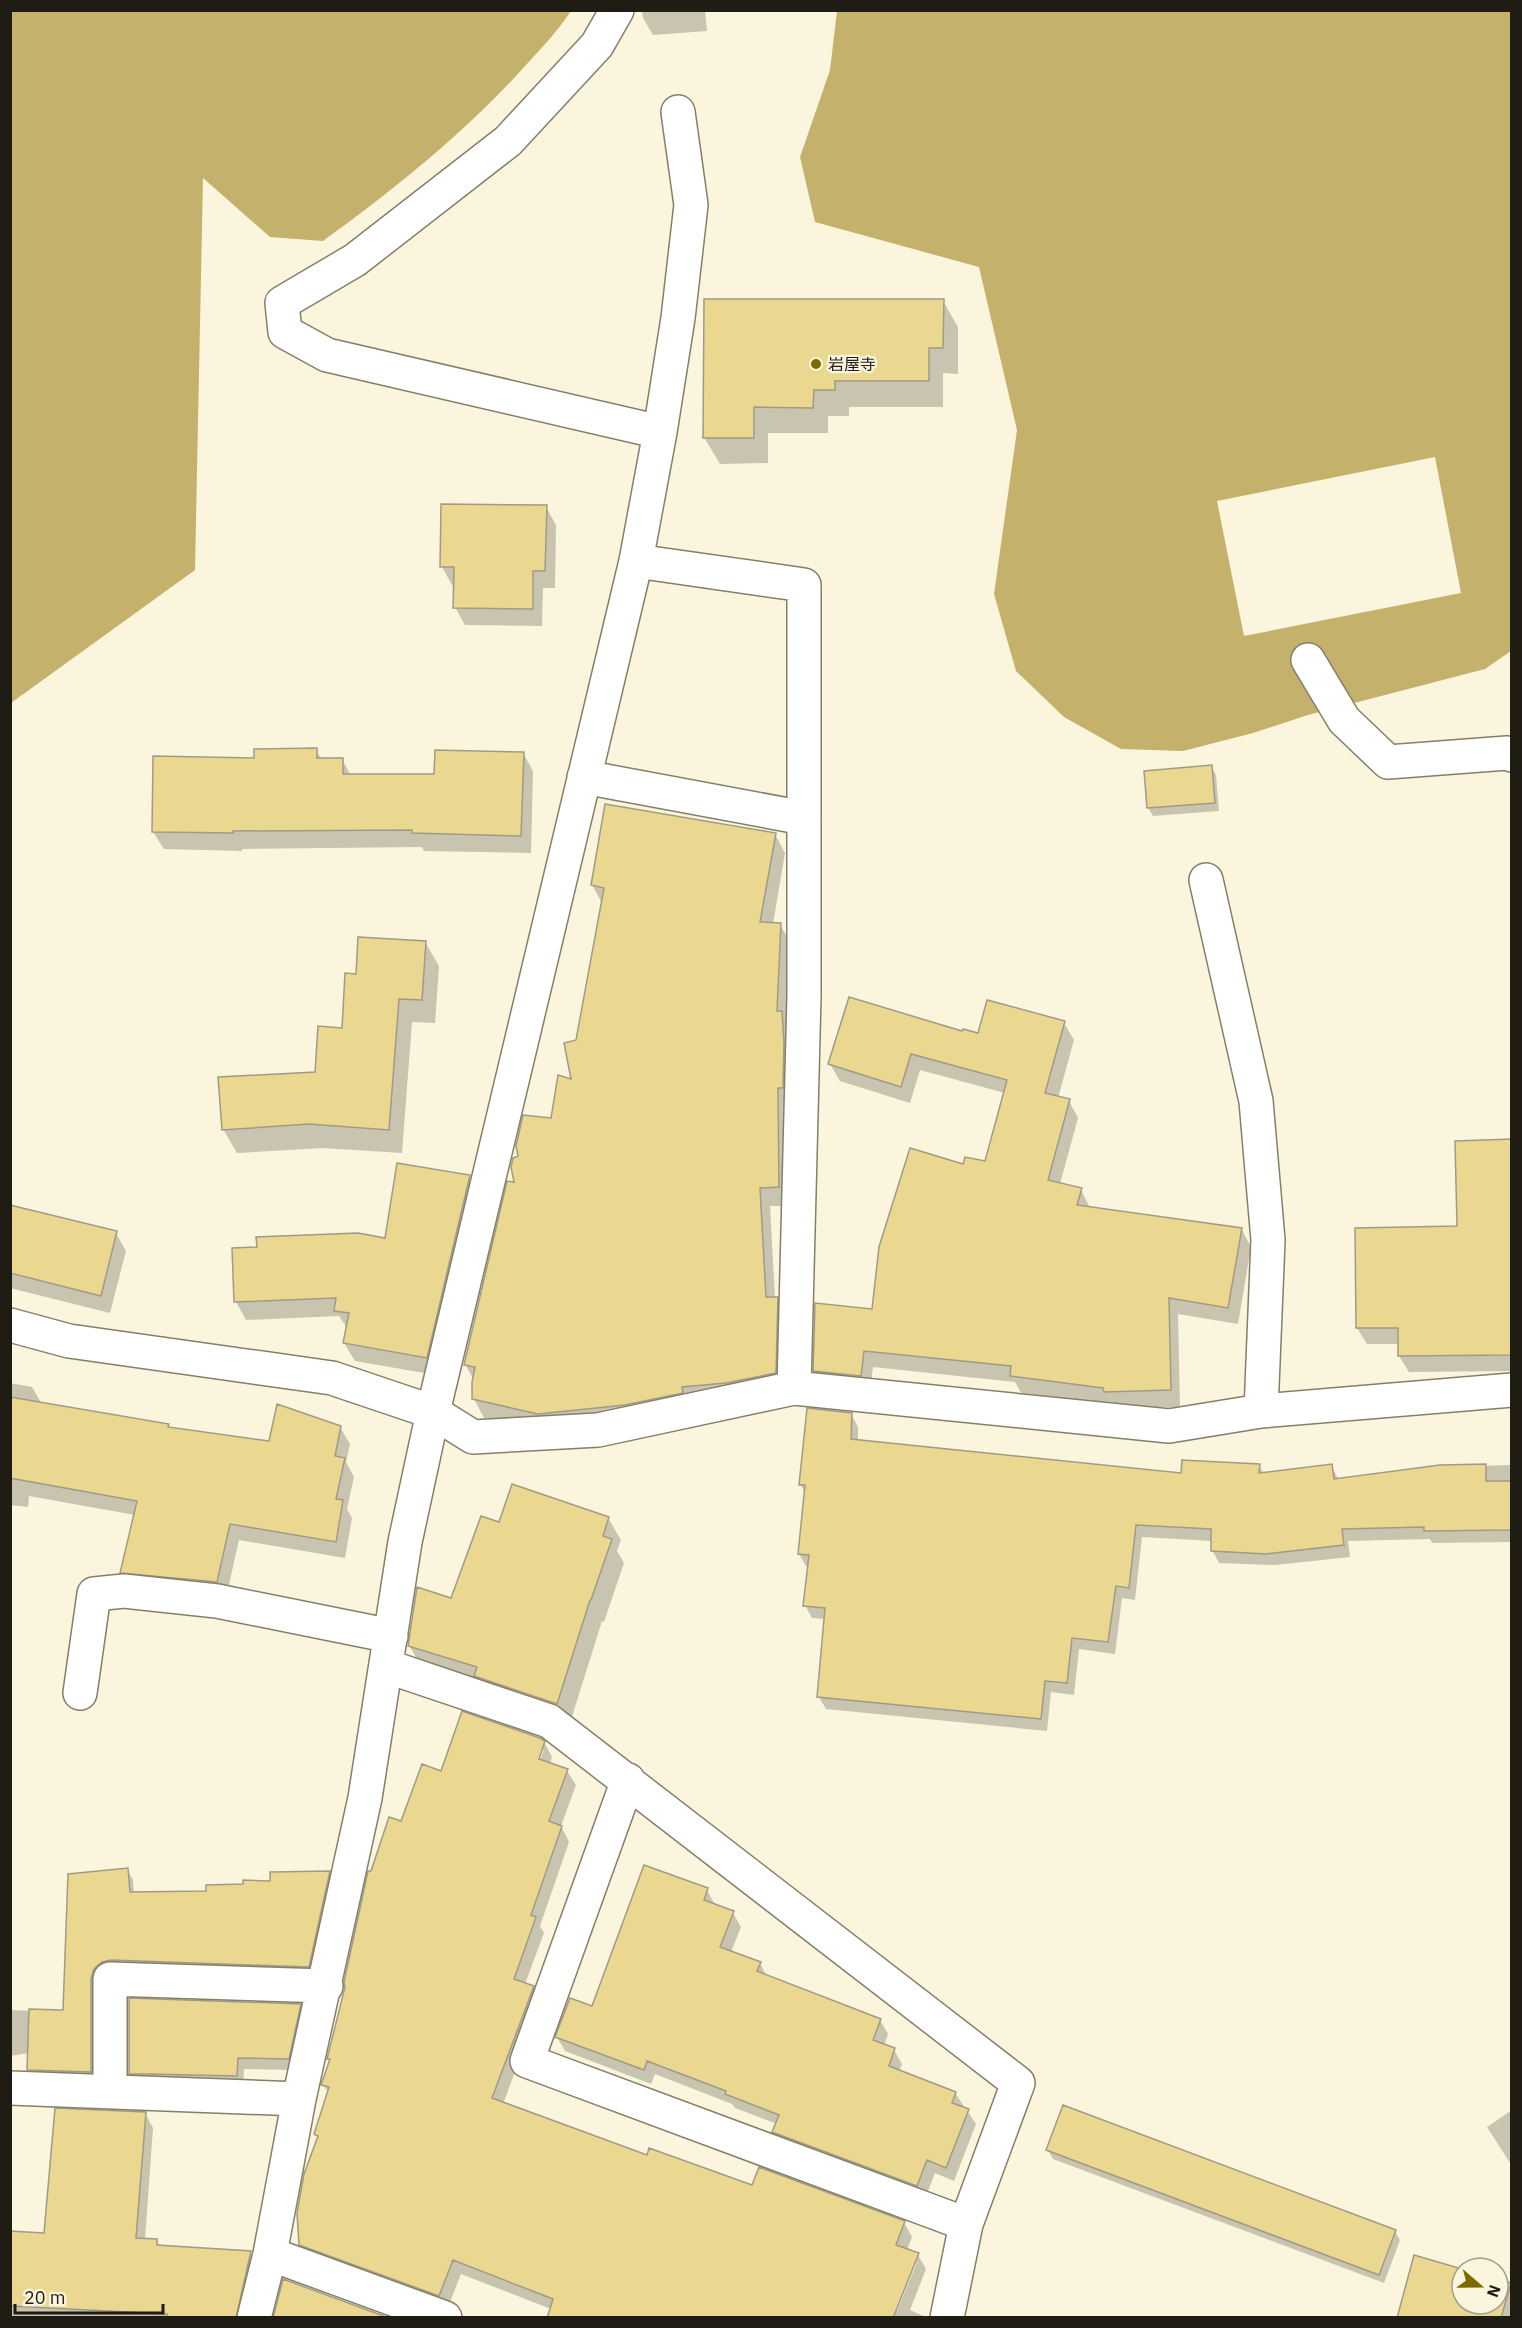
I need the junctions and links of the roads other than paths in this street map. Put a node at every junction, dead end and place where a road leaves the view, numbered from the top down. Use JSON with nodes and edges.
{"nodes":[{"id":1,"x":617,"y":10,"type":"edge"},
{"id":2,"x":678,"y":112,"type":"dead end"},
{"id":3,"x":660,"y":432,"type":"junction"},
{"id":4,"x":636,"y":561,"type":"junction"},
{"id":5,"x":1308,"y":660,"type":"dead end"},
{"id":6,"x":1512,"y":755,"type":"edge"},
{"id":7,"x":584,"y":777,"type":"junction"},
{"id":8,"x":804,"y":818,"type":"junction"},
{"id":9,"x":1206,"y":880,"type":"dead end"},
{"id":10,"x":10,"y":1325,"type":"edge"},
{"id":11,"x":794,"y":1388,"type":"junction"},
{"id":12,"x":1512,"y":1390,"type":"edge"},
{"id":13,"x":1261,"y":1411,"type":"junction"},
{"id":14,"x":433,"y":1412,"type":"junction"},
{"id":15,"x":388,"y":1651,"type":"junction"},
{"id":16,"x":80,"y":1693,"type":"dead end"},
{"id":17,"x":628,"y":1780,"type":"junction"},
{"id":18,"x":326,"y":1986,"type":"junction"},
{"id":19,"x":10,"y":2088,"type":"edge"},
{"id":20,"x":110,"y":2090,"type":"junction"},
{"id":21,"x":299,"y":2099,"type":"junction"},
{"id":22,"x":966,"y":2224,"type":"junction"},
{"id":23,"x":270,"y":2254,"type":"junction"},
{"id":24,"x":254,"y":2318,"type":"edge"},
{"id":25,"x":446,"y":2318,"type":"edge"},
{"id":26,"x":947,"y":2318,"type":"edge"}],
"edges":[{"from":1,"to":3,"type":"street"},
{"from":2,"to":3,"type":"street"},
{"from":3,"to":4,"type":"street"},
{"from":4,"to":7,"type":"street"},
{"from":4,"to":8,"type":"street"},
{"from":5,"to":6,"type":"street"},
{"from":7,"to":8,"type":"street"},
{"from":7,"to":14,"type":"street"},
{"from":8,"to":11,"type":"street"},
{"from":9,"to":13,"type":"street"},
{"from":10,"to":14,"type":"street"},
{"from":11,"to":13,"type":"street"},
{"from":11,"to":14,"type":"street"},
{"from":12,"to":13,"type":"street"},
{"from":14,"to":15,"type":"street"},
{"from":15,"to":16,"type":"street"},
{"from":15,"to":17,"type":"street"},
{"from":15,"to":18,"type":"street"},
{"from":17,"to":22,"type":"street"},
{"from":17,"to":22,"type":"street"},
{"from":18,"to":20,"type":"street"},
{"from":18,"to":21,"type":"street"},
{"from":19,"to":20,"type":"street"},
{"from":20,"to":21,"type":"street"},
{"from":21,"to":23,"type":"street"},
{"from":22,"to":26,"type":"street"},
{"from":23,"to":24,"type":"street"},
{"from":23,"to":25,"type":"street"}]}
